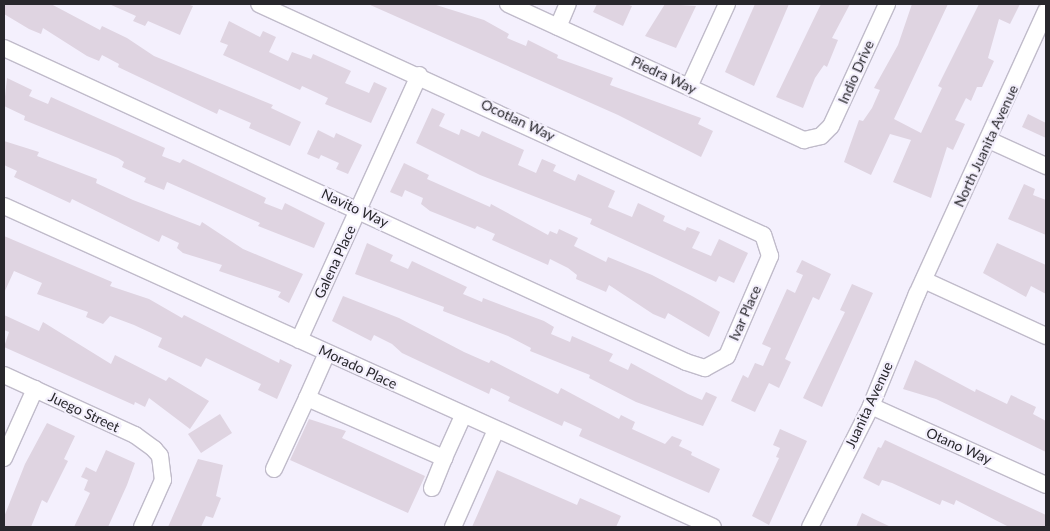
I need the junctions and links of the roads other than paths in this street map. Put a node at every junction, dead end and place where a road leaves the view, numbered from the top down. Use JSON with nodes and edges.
{"nodes":[{"id":1,"x":259,"y":4,"type":"edge"},
{"id":2,"x":508,"y":4,"type":"edge"},
{"id":3,"x":568,"y":4,"type":"edge"},
{"id":4,"x":727,"y":4,"type":"edge"},
{"id":5,"x":887,"y":4,"type":"edge"},
{"id":6,"x":1046,"y":12,"type":"edge"},
{"id":7,"x":558,"y":27,"type":"junction"},
{"id":8,"x":4,"y":48,"type":"edge"},
{"id":9,"x":419,"y":75,"type":"junction"},
{"id":10,"x":689,"y":87,"type":"junction"},
{"id":11,"x":821,"y":136,"type":"joint"},
{"id":12,"x":989,"y":140,"type":"junction"},
{"id":13,"x":1046,"y":166,"type":"edge"},
{"id":14,"x":4,"y":206,"type":"edge"},
{"id":15,"x":359,"y":209,"type":"junction"},
{"id":16,"x":769,"y":247,"type":"joint"},
{"id":17,"x":924,"y":280,"type":"junction"},
{"id":18,"x":1046,"y":336,"type":"edge"},
{"id":19,"x":299,"y":340,"type":"junction"},
{"id":20,"x":327,"y":353,"type":"junction"},
{"id":21,"x":705,"y":368,"type":"joint"},
{"id":22,"x":4,"y":374,"type":"edge"},
{"id":23,"x":35,"y":389,"type":"junction"},
{"id":24,"x":307,"y":398,"type":"junction"},
{"id":25,"x":871,"y":406,"type":"junction"},
{"id":26,"x":463,"y":416,"type":"junction"},
{"id":27,"x":496,"y":430,"type":"junction"},
{"id":28,"x":4,"y":458,"type":"edge"},
{"id":29,"x":444,"y":458,"type":"junction"},
{"id":30,"x":274,"y":469,"type":"dead end"},
{"id":31,"x":1046,"y":485,"type":"edge"},
{"id":32,"x":432,"y":488,"type":"dead end"},
{"id":33,"x":142,"y":527,"type":"edge"},
{"id":34,"x":453,"y":527,"type":"edge"},
{"id":35,"x":713,"y":527,"type":"edge"},
{"id":36,"x":810,"y":527,"type":"edge"}],
"edges":[{"from":1,"to":9,"type":"street","name":"Ocotlan Way"},
{"from":2,"to":7,"type":"street","name":"Piedra Way"},
{"from":3,"to":7,"type":"street"},
{"from":4,"to":10,"type":"street"},
{"from":5,"to":11,"type":"street","name":"Indio Drive"},
{"from":6,"to":12,"type":"street","name":"North Juanita Avenue"},
{"from":7,"to":10,"type":"street","name":"Piedra Way"},
{"from":8,"to":15,"type":"street","name":"Navito Way"},
{"from":9,"to":15,"type":"street","name":"Galena Place"},
{"from":9,"to":16,"type":"street","name":"Ocotlan Way"},
{"from":10,"to":11,"type":"street","name":"Piedra Way"},
{"from":12,"to":13,"type":"street"},
{"from":12,"to":17,"type":"street","name":"North Juanita Avenue"},
{"from":14,"to":19,"type":"street","name":"Morado Place"},
{"from":15,"to":19,"type":"street","name":"Galena Place"},
{"from":15,"to":21,"type":"street","name":"Navito Way"},
{"from":16,"to":21,"type":"street","name":"Ivar Place"},
{"from":17,"to":18,"type":"street"},
{"from":17,"to":25,"type":"street","name":"Juanita Avenue"},
{"from":19,"to":20,"type":"street","name":"Morado Place"},
{"from":20,"to":24,"type":"street"},
{"from":20,"to":26,"type":"street","name":"Morado Place"},
{"from":22,"to":23,"type":"street","name":"Juego Street"},
{"from":23,"to":28,"type":"street"},
{"from":23,"to":33,"type":"street","name":"Juego Street"},
{"from":24,"to":29,"type":"street"},
{"from":24,"to":30,"type":"street"},
{"from":25,"to":31,"type":"street","name":"Otano Way"},
{"from":25,"to":36,"type":"street","name":"Juanita Avenue"},
{"from":26,"to":27,"type":"street","name":"Morado Place"},
{"from":26,"to":29,"type":"street"},
{"from":27,"to":34,"type":"street"},
{"from":27,"to":35,"type":"street","name":"Morado Place"},
{"from":29,"to":32,"type":"street"}]}
